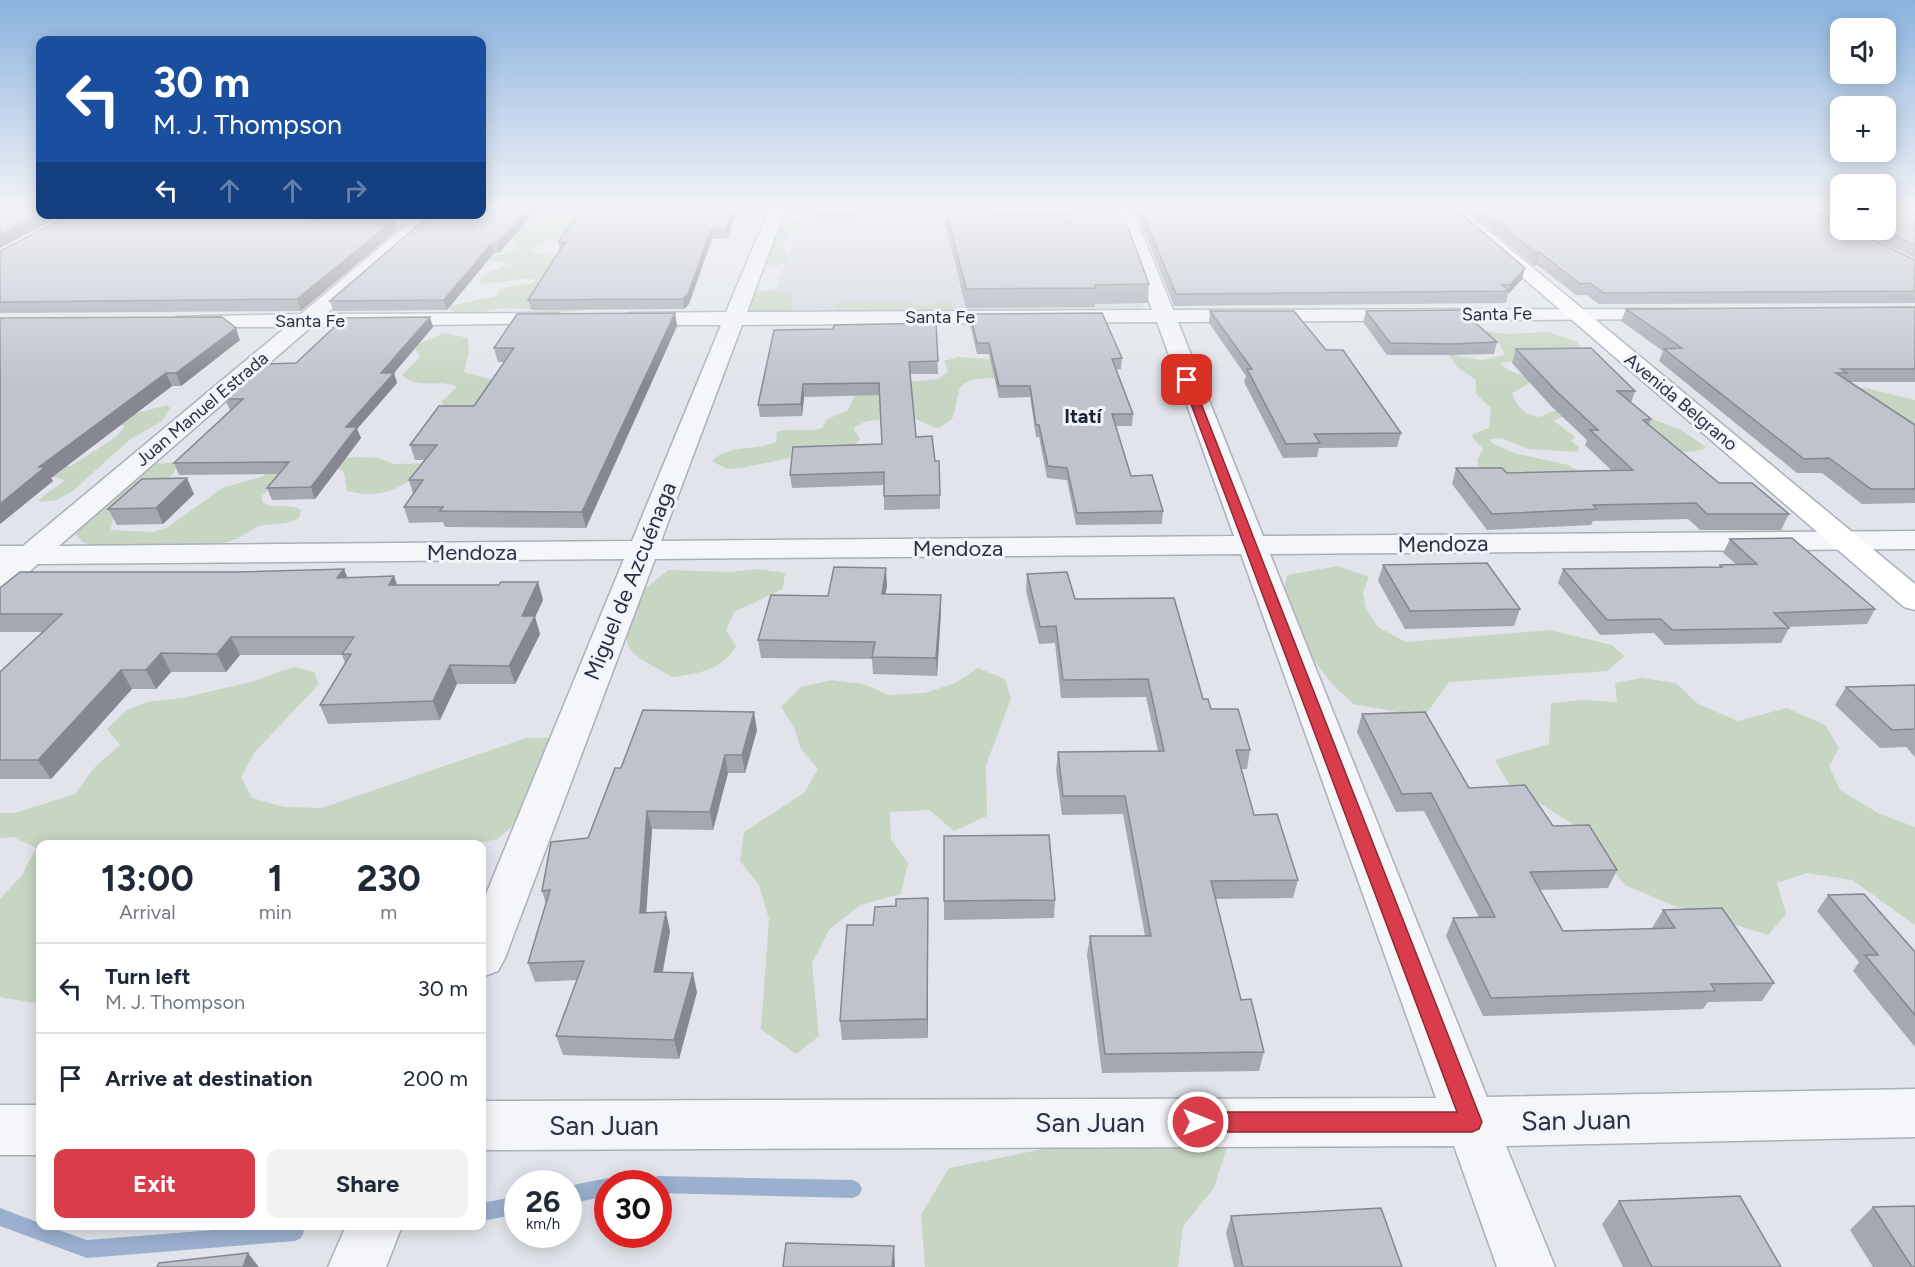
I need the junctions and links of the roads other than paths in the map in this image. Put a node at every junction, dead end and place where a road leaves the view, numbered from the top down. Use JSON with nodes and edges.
{"nodes":[{"id":1,"x":372,"y":264,"type":"edge"},
{"id":2,"x":756,"y":264,"type":"edge"},
{"id":3,"x":1144,"y":264,"type":"edge"},
{"id":4,"x":1516,"y":264,"type":"edge"},
{"id":5,"x":1692,"y":313,"type":"edge"},
{"id":6,"x":1575,"y":314,"type":"junction"},
{"id":7,"x":1163,"y":317,"type":"junction"},
{"id":8,"x":735,"y":318,"type":"junction"},
{"id":9,"x":580,"y":319,"type":"edge"},
{"id":10,"x":604,"y":319,"type":"edge"},
{"id":11,"x":165,"y":321,"type":"edge"},
{"id":12,"x":306,"y":321,"type":"junction"},
{"id":13,"x":1844,"y":540,"type":"junction"},
{"id":14,"x":1915,"y":540,"type":"edge"},
{"id":15,"x":1251,"y":546,"type":"junction"},
{"id":16,"x":642,"y":551,"type":"junction"},
{"id":17,"x":0,"y":555,"type":"edge"},
{"id":18,"x":31,"y":555,"type":"junction"},
{"id":19,"x":0,"y":580,"type":"edge"},
{"id":20,"x":1915,"y":600,"type":"edge"},
{"id":21,"x":486,"y":948,"type":"edge"},
{"id":22,"x":1915,"y":1113,"type":"edge"},
{"id":23,"x":1472,"y":1122,"type":"junction"},
{"id":24,"x":486,"y":1126,"type":"edge"},
{"id":25,"x":0,"y":1130,"type":"edge"},
{"id":26,"x":36,"y":1130,"type":"edge"},
{"id":27,"x":372,"y":1230,"type":"edge"},
{"id":28,"x":357,"y":1267,"type":"edge"},
{"id":29,"x":1526,"y":1267,"type":"edge"}],
"edges":[{"from":1,"to":12,"type":"street","name":"Juan Manuel Estrada"},
{"from":2,"to":8,"type":"street","name":"Miguel de Azcuénaga"},
{"from":3,"to":7,"type":"street"},
{"from":4,"to":6,"type":"street","name":"Avenida Belgrano"},
{"from":5,"to":6,"type":"street","name":"Santa Fe"},
{"from":6,"to":7,"type":"street","name":"Santa Fe"},
{"from":6,"to":13,"type":"street","name":"Avenida Belgrano"},
{"from":7,"to":8,"type":"street","name":"Santa Fe"},
{"from":7,"to":15,"type":"street"},
{"from":8,"to":10,"type":"street","name":"Santa Fe"},
{"from":8,"to":16,"type":"street","name":"Miguel de Azcuénaga"},
{"from":9,"to":12,"type":"street","name":"Santa Fe"},
{"from":11,"to":12,"type":"street","name":"Santa Fe"},
{"from":12,"to":18,"type":"street","name":"Juan Manuel Estrada"},
{"from":13,"to":14,"type":"street","name":"Mendoza"},
{"from":13,"to":15,"type":"street","name":"Mendoza"},
{"from":13,"to":20,"type":"street","name":"Avenida Belgrano"},
{"from":15,"to":16,"type":"street","name":"Mendoza"},
{"from":15,"to":23,"type":"street"},
{"from":16,"to":18,"type":"street","name":"Mendoza"},
{"from":16,"to":21,"type":"street","name":"Miguel de Azcuénaga"},
{"from":17,"to":18,"type":"street","name":"Mendoza"},
{"from":18,"to":19,"type":"street","name":"Juan Manuel Estrada"},
{"from":22,"to":23,"type":"street","name":"San Juan"},
{"from":23,"to":24,"type":"street","name":"San Juan"},
{"from":23,"to":29,"type":"street"},
{"from":25,"to":26,"type":"street"},
{"from":27,"to":28,"type":"street"}]}
